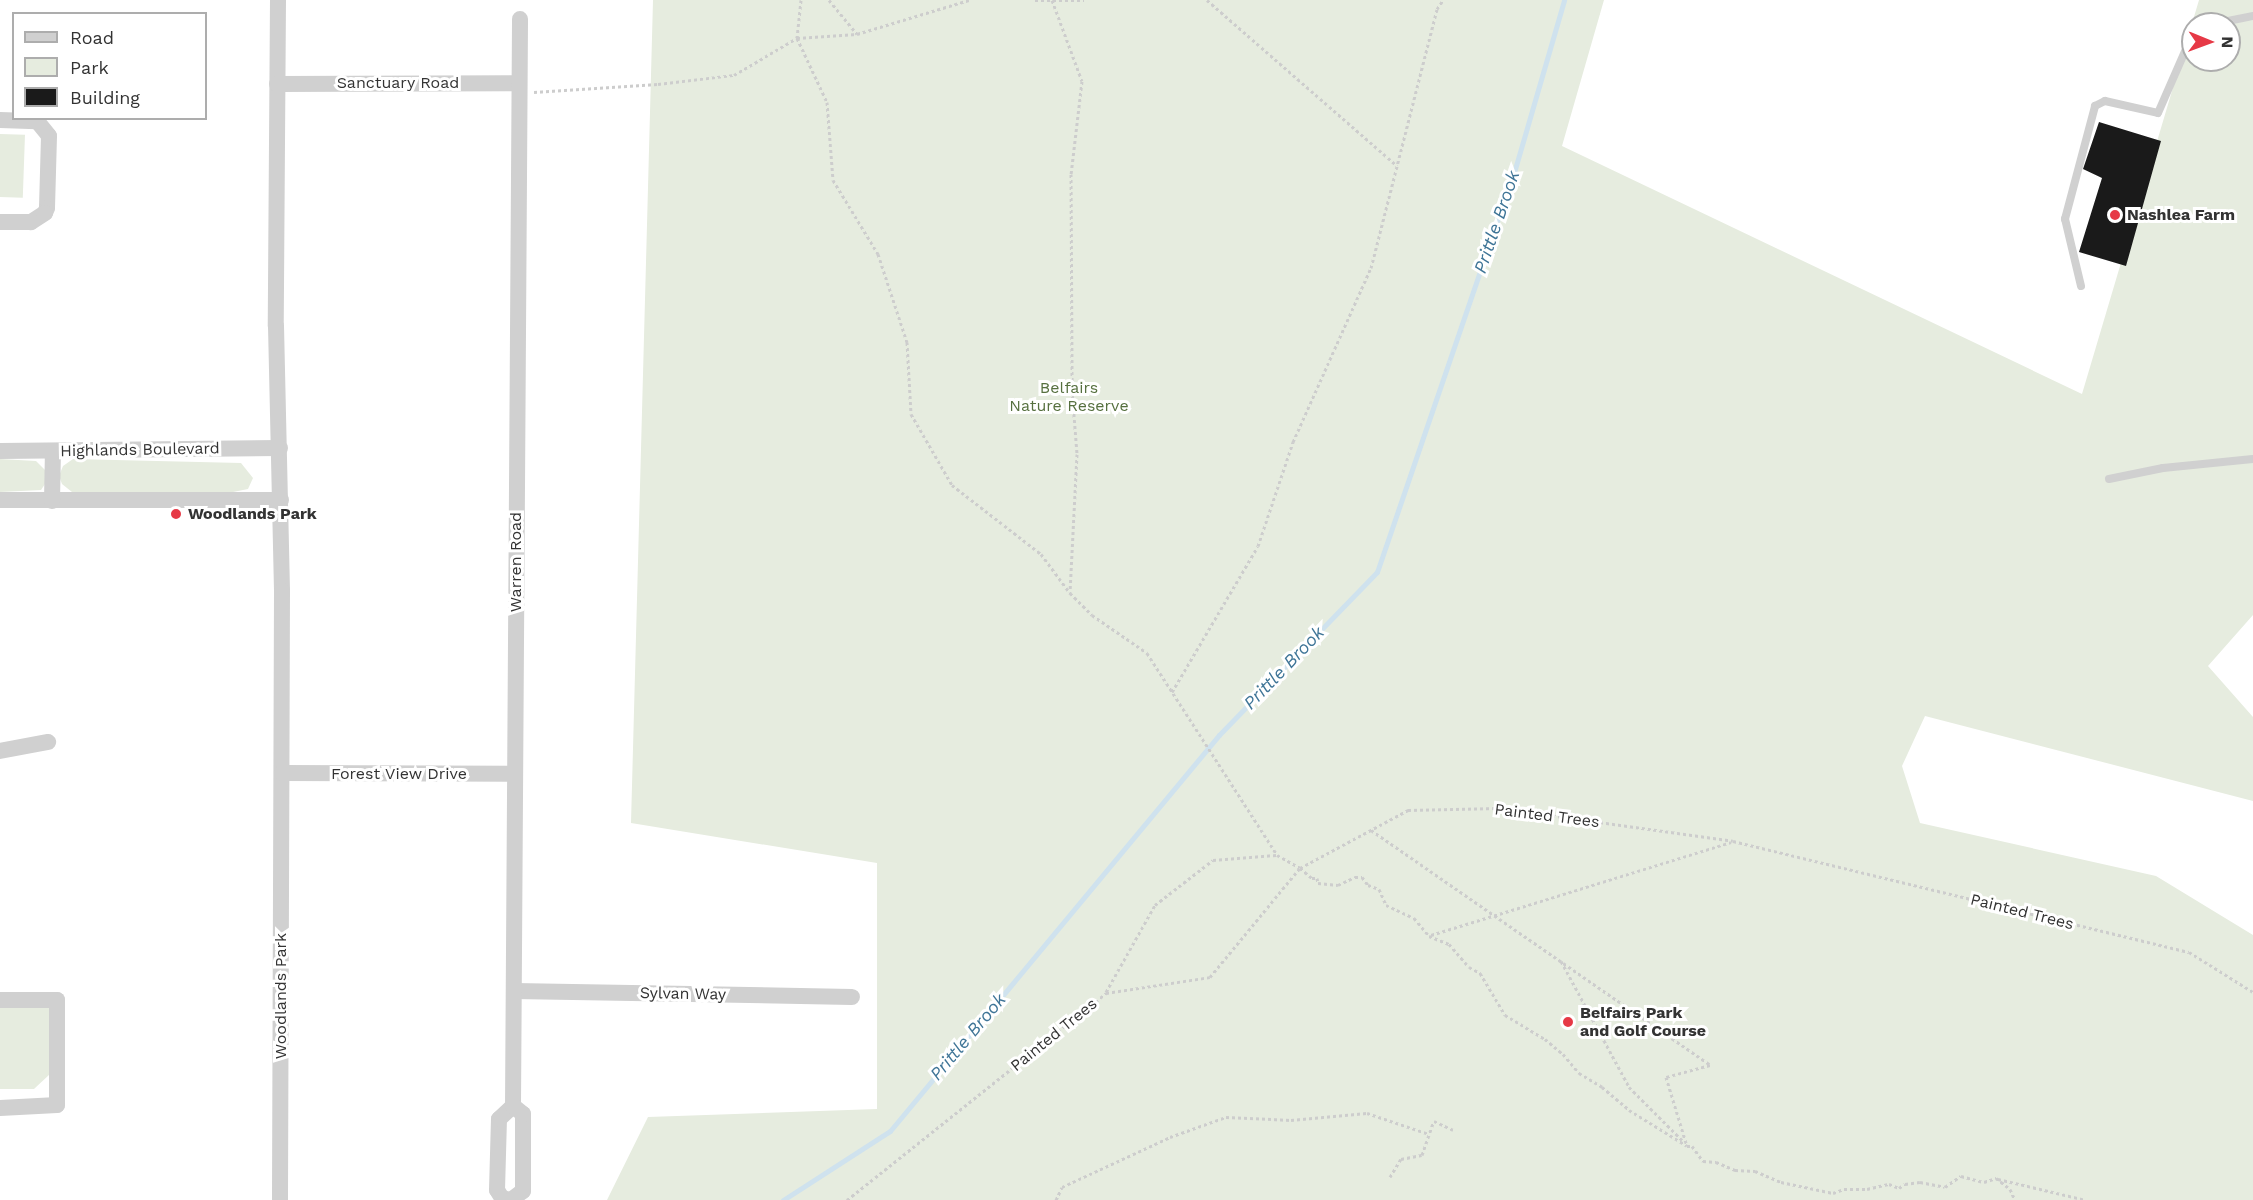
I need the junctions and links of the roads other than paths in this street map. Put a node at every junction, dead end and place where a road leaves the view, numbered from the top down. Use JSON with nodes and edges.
{"nodes":[{"id":1,"x":278,"y":0,"type":"edge"},
{"id":2,"x":520,"y":19,"type":"dead end"},
{"id":3,"x":2181,"y":60,"type":"edge"},
{"id":4,"x":277,"y":84,"type":"junction"},
{"id":5,"x":519,"y":88,"type":"junction"},
{"id":6,"x":0,"y":120,"type":"edge"},
{"id":7,"x":0,"y":222,"type":"edge"},
{"id":8,"x":2081,"y":286,"type":"dead end"},
{"id":9,"x":280,"y":448,"type":"junction"},
{"id":10,"x":0,"y":451,"type":"edge"},
{"id":11,"x":53,"y":451,"type":"junction"},
{"id":12,"x":2253,"y":459,"type":"edge"},
{"id":13,"x":2109,"y":479,"type":"dead end"},
{"id":14,"x":0,"y":500,"type":"edge"},
{"id":15,"x":281,"y":500,"type":"junction"},
{"id":16,"x":52,"y":501,"type":"junction"},
{"id":17,"x":48,"y":742,"type":"dead end"},
{"id":18,"x":0,"y":751,"type":"edge"},
{"id":19,"x":282,"y":773,"type":"junction"},
{"id":20,"x":515,"y":774,"type":"junction"},
{"id":21,"x":514,"y":991,"type":"junction"},
{"id":22,"x":852,"y":997,"type":"dead end"},
{"id":23,"x":0,"y":1000,"type":"edge"},
{"id":24,"x":513,"y":1106,"type":"junction"},
{"id":25,"x":0,"y":1108,"type":"edge"},
{"id":26,"x":280,"y":1200,"type":"edge"},
{"id":27,"x":511,"y":1200,"type":"edge"}],
"edges":[{"from":1,"to":4,"type":"street","name":"Woodlands Park"},
{"from":2,"to":5,"type":"street","name":"Warren Road"},
{"from":3,"to":8,"type":"lane"},
{"from":4,"to":5,"type":"street","name":"Sanctuary Road"},
{"from":4,"to":9,"type":"street","name":"Woodlands Park"},
{"from":5,"to":20,"type":"street","name":"Warren Road"},
{"from":6,"to":7,"type":"street"},
{"from":9,"to":11,"type":"street","name":"Highlands Boulevard"},
{"from":9,"to":15,"type":"street","name":"Woodlands Park"},
{"from":10,"to":11,"type":"street","name":"Highlands Boulevard"},
{"from":11,"to":16,"type":"street"},
{"from":12,"to":13,"type":"lane"},
{"from":14,"to":16,"type":"street"},
{"from":15,"to":16,"type":"street"},
{"from":15,"to":19,"type":"street","name":"Woodlands Park"},
{"from":17,"to":18,"type":"street"},
{"from":19,"to":20,"type":"street","name":"Forest View Drive"},
{"from":19,"to":26,"type":"street","name":"Woodlands Park"},
{"from":20,"to":21,"type":"street","name":"Warren Road"},
{"from":21,"to":22,"type":"street","name":"Sylvan Way"},
{"from":21,"to":24,"type":"street","name":"Warren Road"},
{"from":23,"to":25,"type":"street"},
{"from":24,"to":27,"type":"street","name":"Warren Road"},
{"from":24,"to":27,"type":"street","name":"Warren Road"}]}
